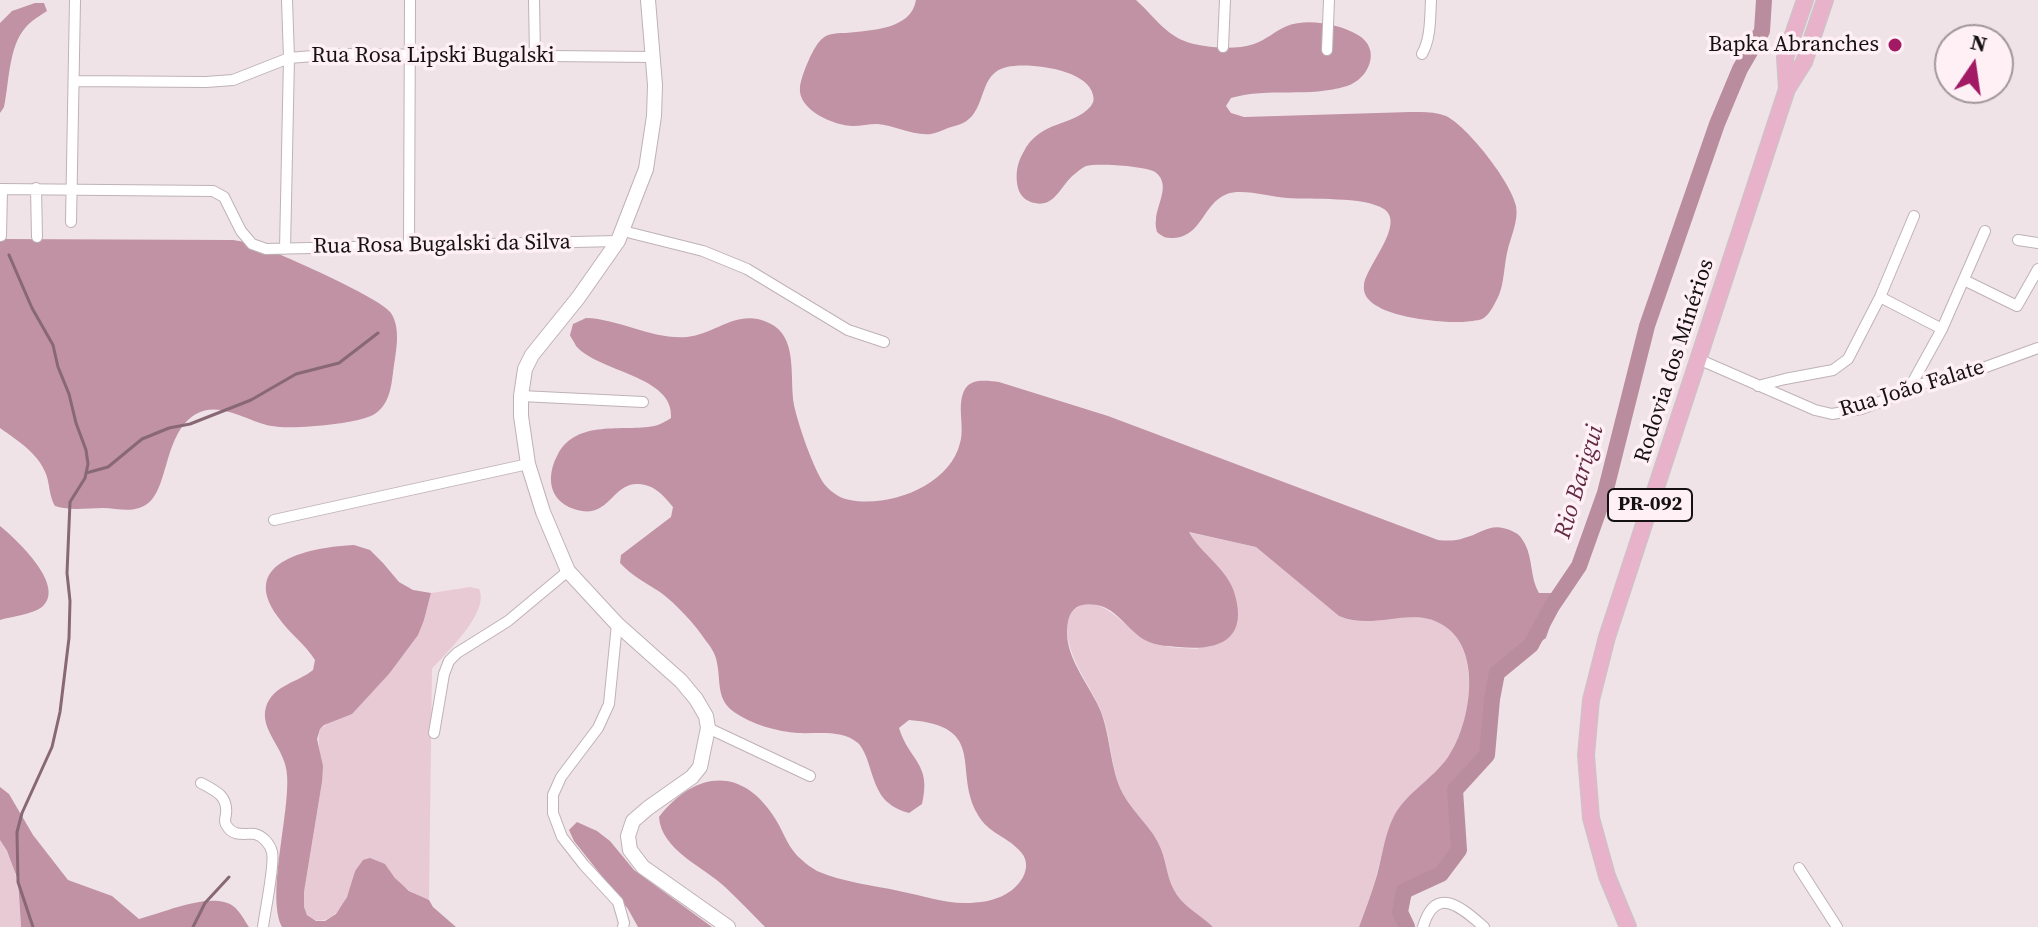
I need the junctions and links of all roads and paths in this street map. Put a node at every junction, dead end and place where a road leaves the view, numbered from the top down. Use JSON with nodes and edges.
{"nodes":[{"id":1,"x":75,"y":0,"type":"edge"},
{"id":2,"x":287,"y":0,"type":"edge"},
{"id":3,"x":410,"y":0,"type":"edge"},
{"id":4,"x":534,"y":0,"type":"edge"},
{"id":5,"x":648,"y":0,"type":"edge"},
{"id":6,"x":1225,"y":0,"type":"edge"},
{"id":7,"x":1329,"y":0,"type":"edge"},
{"id":8,"x":1431,"y":0,"type":"edge"},
{"id":9,"x":1805,"y":0,"type":"edge"},
{"id":10,"x":1825,"y":0,"type":"edge"},
{"id":11,"x":1223,"y":47,"type":"dead end"},
{"id":12,"x":1327,"y":50,"type":"dead end"},
{"id":13,"x":409,"y":54,"type":"junction"},
{"id":14,"x":1422,"y":54,"type":"dead end"},
{"id":15,"x":535,"y":55,"type":"junction"},
{"id":16,"x":653,"y":57,"type":"junction"},
{"id":17,"x":289,"y":58,"type":"junction"},
{"id":18,"x":74,"y":81,"type":"junction"},
{"id":19,"x":1787,"y":89,"type":"junction"},
{"id":20,"x":36,"y":188,"type":"junction"},
{"id":21,"x":71,"y":188,"type":"junction"},
{"id":22,"x":1,"y":189,"type":"edge"},
{"id":23,"x":1914,"y":216,"type":"dead end"},
{"id":24,"x":71,"y":222,"type":"dead end"},
{"id":25,"x":1985,"y":231,"type":"dead end"},
{"id":26,"x":1,"y":236,"type":"edge"},
{"id":27,"x":621,"y":236,"type":"junction"},
{"id":28,"x":37,"y":237,"type":"dead end"},
{"id":29,"x":2018,"y":240,"type":"dead end"},
{"id":30,"x":2038,"y":243,"type":"edge"},
{"id":31,"x":409,"y":245,"type":"junction"},
{"id":32,"x":285,"y":249,"type":"junction"},
{"id":33,"x":2038,"y":269,"type":"edge"},
{"id":34,"x":1964,"y":280,"type":"junction"},
{"id":35,"x":1880,"y":297,"type":"junction"},
{"id":36,"x":1942,"y":329,"type":"junction"},
{"id":37,"x":884,"y":342,"type":"dead end"},
{"id":38,"x":2038,"y":348,"type":"edge"},
{"id":39,"x":1698,"y":359,"type":"junction"},
{"id":40,"x":1758,"y":386,"type":"junction"},
{"id":41,"x":1910,"y":387,"type":"junction"},
{"id":42,"x":521,"y":396,"type":"junction"},
{"id":43,"x":643,"y":402,"type":"dead end"},
{"id":44,"x":528,"y":464,"type":"junction"},
{"id":45,"x":274,"y":520,"type":"dead end"},
{"id":46,"x":568,"y":571,"type":"junction"},
{"id":47,"x":617,"y":624,"type":"junction"},
{"id":48,"x":708,"y":728,"type":"junction"},
{"id":49,"x":434,"y":733,"type":"dead end"},
{"id":50,"x":810,"y":776,"type":"dead end"},
{"id":51,"x":201,"y":783,"type":"dead end"},
{"id":52,"x":1799,"y":868,"type":"dead end"},
{"id":53,"x":263,"y":927,"type":"edge"},
{"id":54,"x":623,"y":927,"type":"edge"},
{"id":55,"x":728,"y":927,"type":"edge"},
{"id":56,"x":1423,"y":927,"type":"edge"},
{"id":57,"x":1484,"y":927,"type":"edge"},
{"id":58,"x":1628,"y":927,"type":"edge"},
{"id":59,"x":1837,"y":927,"type":"edge"}],
"edges":[{"from":1,"to":18,"type":"street"},
{"from":2,"to":17,"type":"street"},
{"from":3,"to":13,"type":"street"},
{"from":4,"to":15,"type":"street"},
{"from":5,"to":16,"type":"main road"},
{"from":6,"to":11,"type":"street"},
{"from":7,"to":12,"type":"street"},
{"from":8,"to":14,"type":"street"},
{"from":9,"to":19,"type":"main road","name":"Rodovia dos Minérios","number":"PR-092"},
{"from":10,"to":19,"type":"main road","name":"Rodovia dos Minérios","number":"PR-092"},
{"from":13,"to":15,"type":"street","name":"Rua Rosa Lipski Bugalski"},
{"from":13,"to":17,"type":"street","name":"Rua Rosa Lipski Bugalski"},
{"from":13,"to":31,"type":"street"},
{"from":15,"to":16,"type":"street","name":"Rua Rosa Lipski Bugalski"},
{"from":16,"to":27,"type":"main road"},
{"from":17,"to":18,"type":"street","name":"Rua Rosa Lipski Bugalski"},
{"from":17,"to":32,"type":"street"},
{"from":18,"to":21,"type":"street"},
{"from":19,"to":39,"type":"main road","name":"Rodovia dos Minérios","number":"PR-092"},
{"from":20,"to":21,"type":"street"},
{"from":20,"to":22,"type":"street"},
{"from":20,"to":28,"type":"street"},
{"from":21,"to":24,"type":"street"},
{"from":21,"to":32,"type":"street","name":"Rua Rosa Bugalski da Silva"},
{"from":22,"to":26,"type":"street"},
{"from":23,"to":35,"type":"street"},
{"from":25,"to":34,"type":"street"},
{"from":27,"to":31,"type":"street","name":"Rua Rosa Bugalski da Silva"},
{"from":27,"to":37,"type":"street","name":"Rua Rosa Bugalski da Silva"},
{"from":27,"to":42,"type":"main road"},
{"from":29,"to":30,"type":"street"},
{"from":31,"to":32,"type":"street","name":"Rua Rosa Bugalski da Silva"},
{"from":33,"to":34,"type":"street"},
{"from":34,"to":36,"type":"street"},
{"from":35,"to":36,"type":"street"},
{"from":35,"to":40,"type":"street"},
{"from":36,"to":41,"type":"street"},
{"from":38,"to":41,"type":"street","name":"Rua João Falate"},
{"from":39,"to":40,"type":"street","name":"Rua João Falate"},
{"from":39,"to":58,"type":"main road","name":"Rodovia dos Minérios","number":"PR-092"},
{"from":40,"to":41,"type":"street","name":"Rua João Falate"},
{"from":42,"to":43,"type":"street"},
{"from":42,"to":44,"type":"main road"},
{"from":44,"to":45,"type":"street"},
{"from":44,"to":46,"type":"main road"},
{"from":46,"to":47,"type":"main road"},
{"from":46,"to":49,"type":"street"},
{"from":47,"to":48,"type":"main road"},
{"from":47,"to":54,"type":"street"},
{"from":48,"to":50,"type":"street"},
{"from":48,"to":55,"type":"main road"},
{"from":51,"to":53,"type":"street"},
{"from":52,"to":59,"type":"street"},
{"from":56,"to":57,"type":"street"}]}
